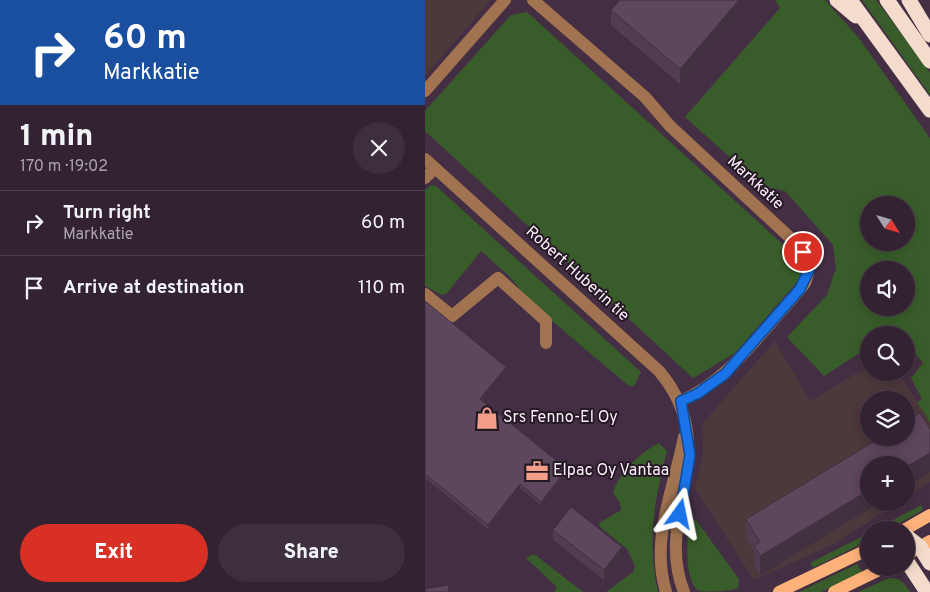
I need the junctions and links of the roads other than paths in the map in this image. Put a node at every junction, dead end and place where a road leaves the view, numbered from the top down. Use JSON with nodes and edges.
{"nodes":[{"id":1,"x":505,"y":0,"type":"edge"},
{"id":2,"x":533,"y":0,"type":"edge"},
{"id":3,"x":837,"y":0,"type":"edge"},
{"id":4,"x":850,"y":0,"type":"edge"},
{"id":5,"x":887,"y":0,"type":"edge"},
{"id":6,"x":909,"y":0,"type":"edge"},
{"id":7,"x":872,"y":30,"type":"junction"},
{"id":8,"x":930,"y":35,"type":"edge"},
{"id":9,"x":930,"y":61,"type":"edge"},
{"id":10,"x":425,"y":91,"type":"edge"},
{"id":11,"x":930,"y":110,"type":"edge"},
{"id":12,"x":430,"y":164,"type":"edge"},
{"id":13,"x":425,"y":178,"type":"edge"},
{"id":14,"x":425,"y":294,"type":"edge"},
{"id":15,"x":546,"y":343,"type":"dead end"},
{"id":16,"x":681,"y":401,"type":"junction"},
{"id":17,"x":686,"y":427,"type":"junction"},
{"id":18,"x":930,"y":514,"type":"edge"},
{"id":19,"x":915,"y":523,"type":"edge"},
{"id":20,"x":925,"y":544,"type":"edge"},
{"id":21,"x":860,"y":553,"type":"edge"},
{"id":22,"x":930,"y":563,"type":"edge"},
{"id":23,"x":915,"y":574,"type":"edge"},
{"id":24,"x":867,"y":576,"type":"edge"},
{"id":25,"x":666,"y":592,"type":"edge"},
{"id":26,"x":684,"y":592,"type":"edge"},
{"id":27,"x":779,"y":592,"type":"edge"},
{"id":28,"x":834,"y":592,"type":"edge"},
{"id":29,"x":927,"y":592,"type":"edge"}],
"edges":[{"from":1,"to":10,"type":"street"},
{"from":2,"to":16,"type":"street","name":"Markkatie"},
{"from":3,"to":7,"type":"highway"},
{"from":4,"to":7,"type":"highway"},
{"from":5,"to":9,"type":"highway"},
{"from":6,"to":8,"type":"highway"},
{"from":7,"to":11,"type":"highway"},
{"from":12,"to":13,"type":"street"},
{"from":12,"to":16,"type":"street","name":"Robert Huberin tie"},
{"from":14,"to":15,"type":"street"},
{"from":16,"to":17,"type":"street","name":"Robert Huberin tie"},
{"from":17,"to":25,"type":"street","name":"Robert Huberin tie"},
{"from":17,"to":26,"type":"street","name":"Robert Huberin tie"},
{"from":18,"to":19,"type":"main road"},
{"from":20,"to":22,"type":"highway"},
{"from":21,"to":27,"type":"main road"},
{"from":23,"to":29,"type":"highway"},
{"from":24,"to":28,"type":"main road"}]}
